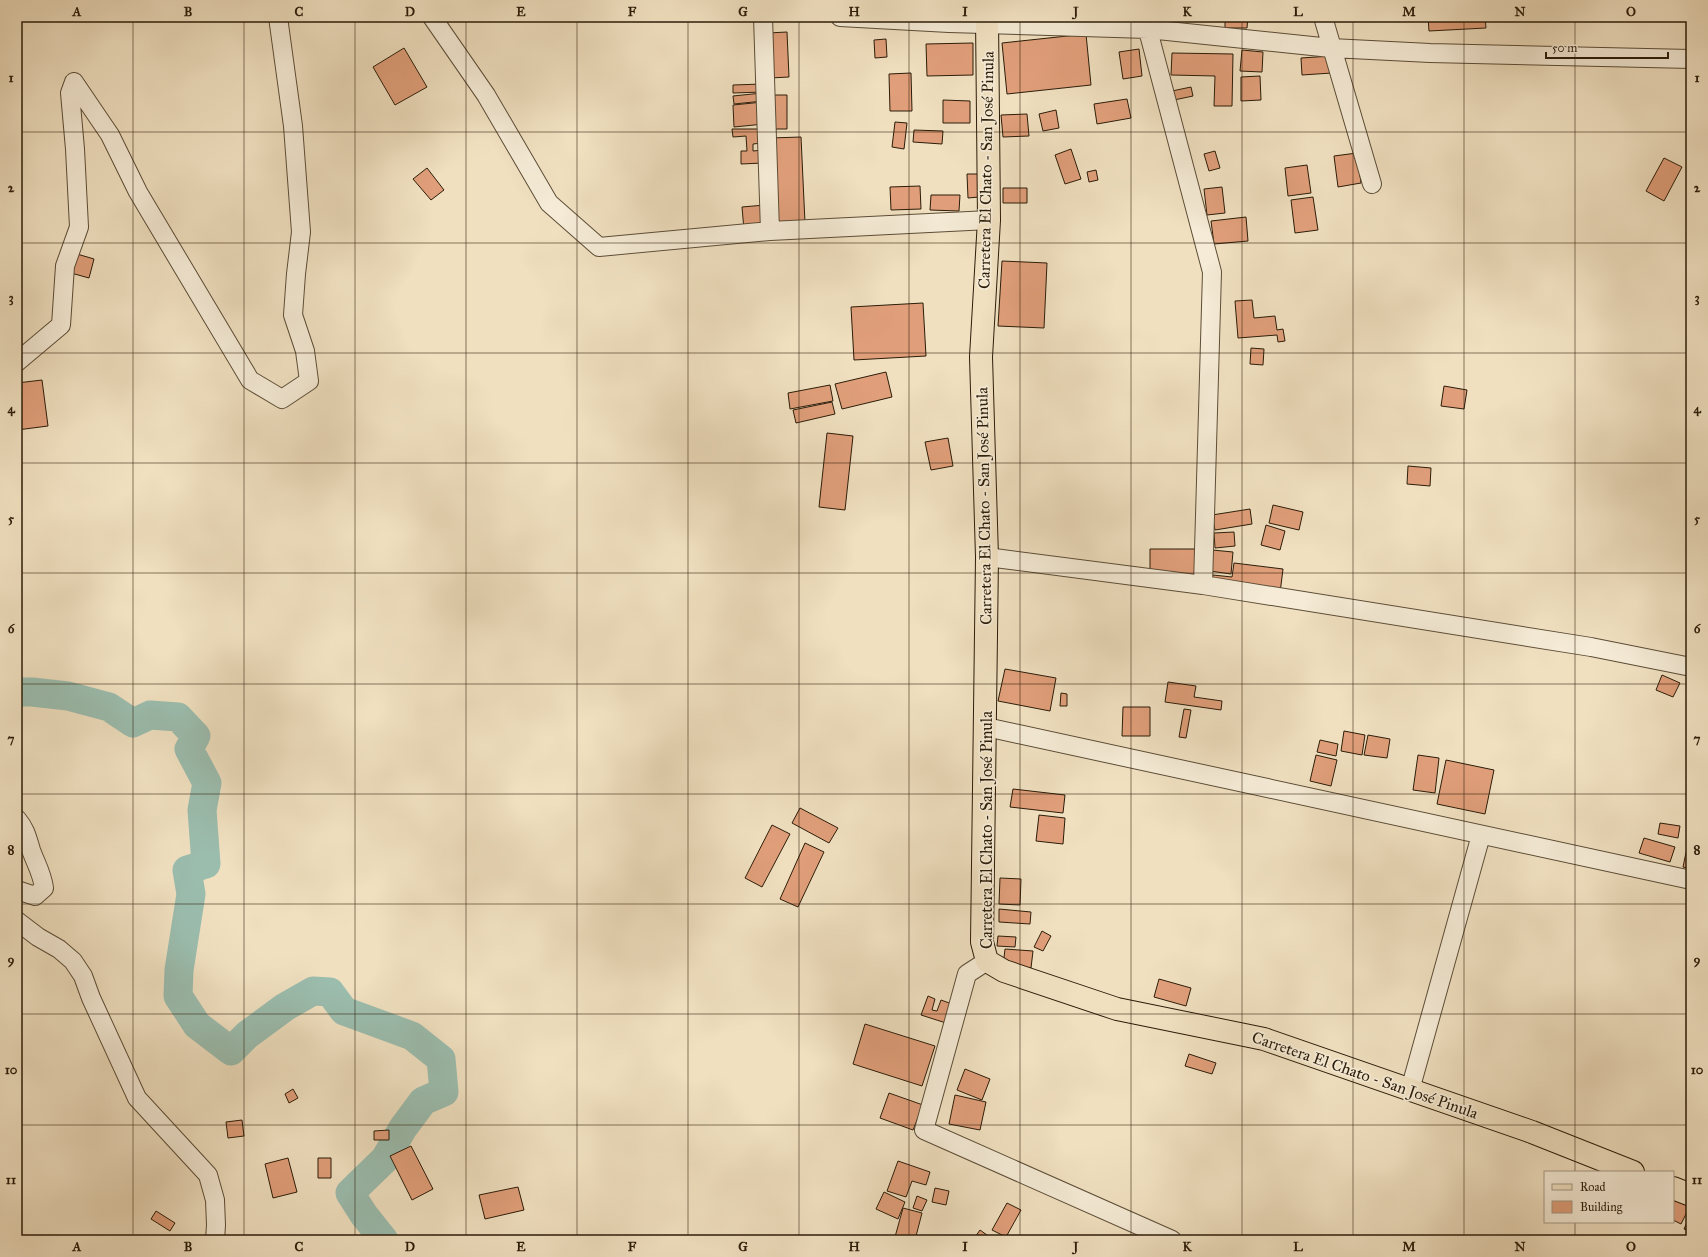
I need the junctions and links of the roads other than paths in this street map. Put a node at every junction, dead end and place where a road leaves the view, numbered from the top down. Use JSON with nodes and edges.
{"nodes":[{"id":1,"x":278,"y":17,"type":"edge"},
{"id":2,"x":432,"y":17,"type":"edge"},
{"id":3,"x":763,"y":17,"type":"edge"},
{"id":4,"x":840,"y":17,"type":"edge"},
{"id":5,"x":1323,"y":17,"type":"edge"},
{"id":6,"x":987,"y":21,"type":"edge"},
{"id":7,"x":1146,"y":23,"type":"edge"},
{"id":8,"x":1331,"y":48,"type":"junction"},
{"id":9,"x":1691,"y":59,"type":"edge"},
{"id":10,"x":1372,"y":184,"type":"dead end"},
{"id":11,"x":989,"y":220,"type":"junction"},
{"id":12,"x":770,"y":231,"type":"junction"},
{"id":13,"x":17,"y":362,"type":"edge"},
{"id":14,"x":987,"y":558,"type":"junction"},
{"id":15,"x":1203,"y":585,"type":"junction"},
{"id":16,"x":1691,"y":667,"type":"edge"},
{"id":17,"x":986,"y":727,"type":"junction"},
{"id":18,"x":17,"y":819,"type":"edge"},
{"id":19,"x":1481,"y":835,"type":"junction"},
{"id":20,"x":1691,"y":880,"type":"edge"},
{"id":21,"x":17,"y":890,"type":"edge"},
{"id":22,"x":17,"y":921,"type":"edge"},
{"id":23,"x":987,"y":961,"type":"junction"},
{"id":24,"x":1410,"y":1090,"type":"junction"},
{"id":25,"x":1630,"y":1171,"type":"edge"},
{"id":26,"x":1674,"y":1188,"type":"edge"},
{"id":27,"x":1691,"y":1195,"type":"edge"},
{"id":28,"x":215,"y":1240,"type":"edge"},
{"id":29,"x":1172,"y":1240,"type":"edge"}],
"edges":[{"from":1,"to":13,"type":"street"},
{"from":2,"to":12,"type":"street"},
{"from":3,"to":12,"type":"street"},
{"from":4,"to":6,"type":"street"},
{"from":5,"to":8,"type":"street"},
{"from":6,"to":7,"type":"street"},
{"from":6,"to":11,"type":"main road","name":"Carretera El Chato - San José Pinula"},
{"from":7,"to":8,"type":"street"},
{"from":7,"to":15,"type":"street"},
{"from":8,"to":9,"type":"street"},
{"from":8,"to":10,"type":"street"},
{"from":11,"to":12,"type":"street"},
{"from":11,"to":14,"type":"main road","name":"Carretera El Chato - San José Pinula"},
{"from":14,"to":15,"type":"street"},
{"from":14,"to":17,"type":"main road","name":"Carretera El Chato - San José Pinula"},
{"from":15,"to":16,"type":"street"},
{"from":17,"to":19,"type":"street"},
{"from":17,"to":23,"type":"main road","name":"Carretera El Chato - San José Pinula"},
{"from":18,"to":21,"type":"street"},
{"from":19,"to":20,"type":"street"},
{"from":19,"to":24,"type":"street"},
{"from":22,"to":28,"type":"street"},
{"from":23,"to":24,"type":"main road","name":"Carretera El Chato - San José Pinula"},
{"from":23,"to":29,"type":"street"},
{"from":24,"to":25,"type":"main road","name":"Carretera El Chato - San José Pinula"},
{"from":26,"to":27,"type":"main road"}]}
